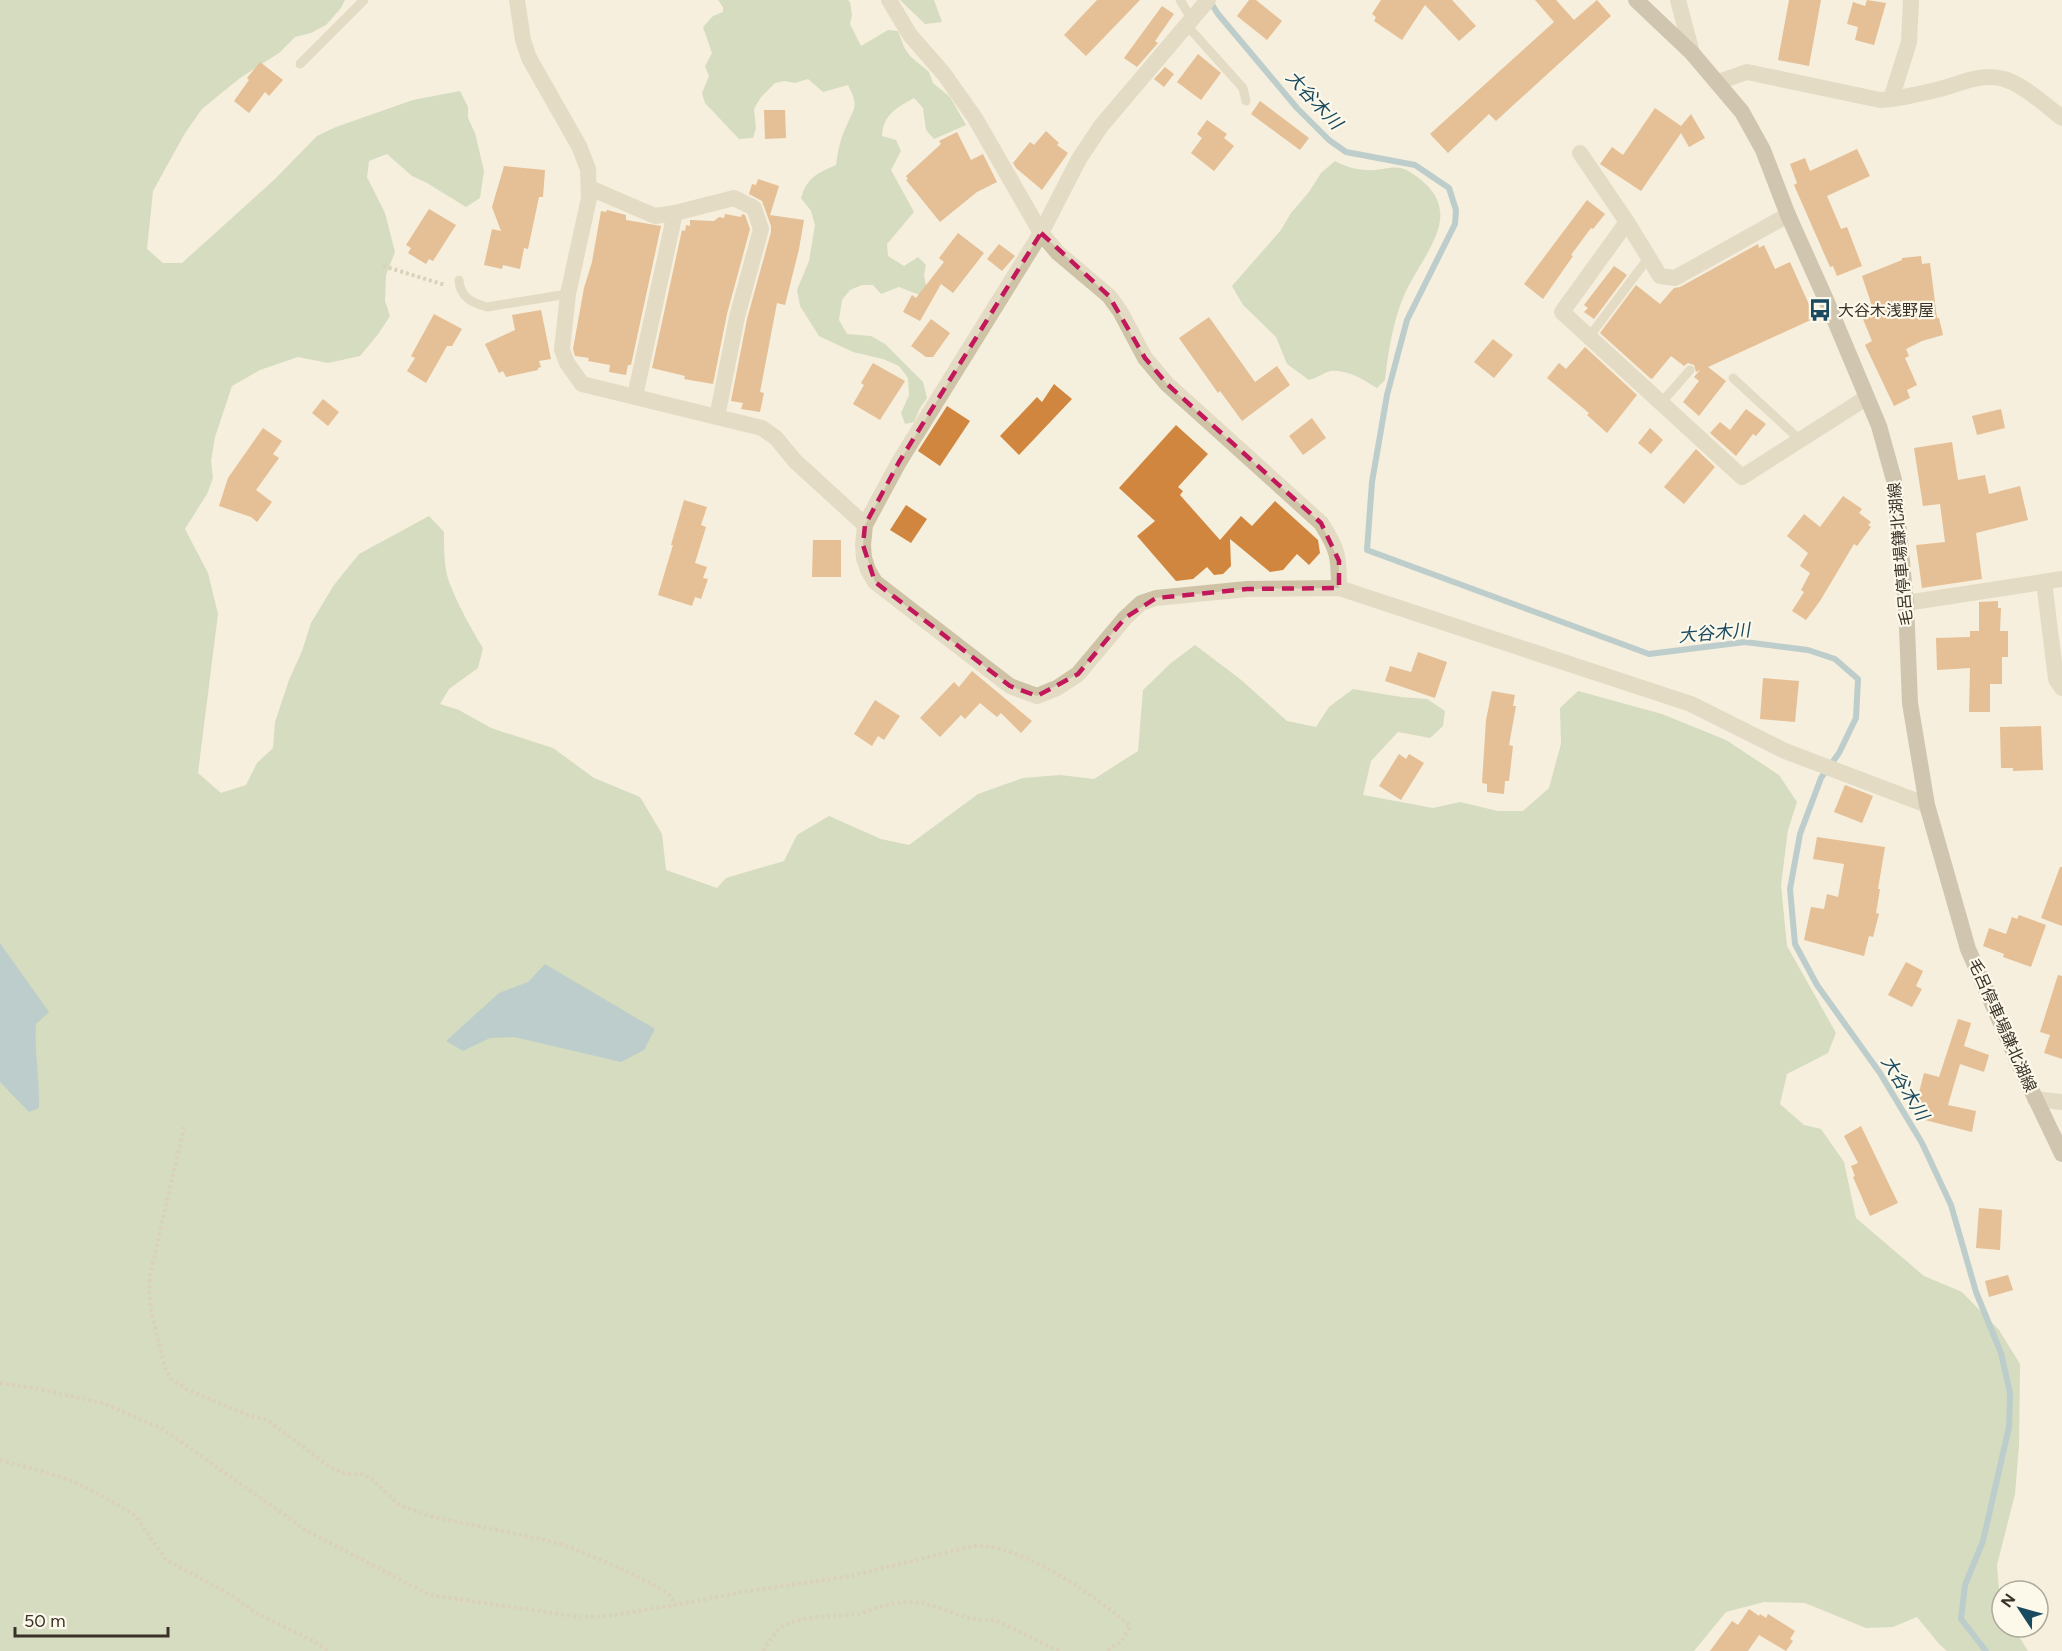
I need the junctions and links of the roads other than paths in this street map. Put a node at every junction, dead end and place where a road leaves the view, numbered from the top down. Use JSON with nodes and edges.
{"nodes":[{"id":1,"x":364,"y":0,"type":"edge"},
{"id":2,"x":517,"y":0,"type":"edge"},
{"id":3,"x":890,"y":0,"type":"edge"},
{"id":4,"x":1180,"y":0,"type":"edge"},
{"id":5,"x":1636,"y":0,"type":"edge"},
{"id":6,"x":1678,"y":0,"type":"edge"},
{"id":7,"x":1911,"y":0,"type":"edge"},
{"id":8,"x":1196,"y":12,"type":"edge"},
{"id":9,"x":1692,"y":53,"type":"junction"},
{"id":10,"x":300,"y":64,"type":"dead end"},
{"id":11,"x":1718,"y":82,"type":"junction"},
{"id":12,"x":1891,"y":99,"type":"junction"},
{"id":13,"x":1246,"y":101,"type":"dead end"},
{"id":14,"x":2062,"y":118,"type":"edge"},
{"id":15,"x":1580,"y":153,"type":"dead end"},
{"id":16,"x":590,"y":189,"type":"junction"},
{"id":17,"x":675,"y":213,"type":"junction"},
{"id":18,"x":1788,"y":215,"type":"junction"},
{"id":19,"x":1628,"y":222,"type":"junction"},
{"id":20,"x":1041,"y":233,"type":"junction"},
{"id":21,"x":1648,"y":257,"type":"junction"},
{"id":22,"x":459,"y":280,"type":"dead end"},
{"id":23,"x":568,"y":294,"type":"junction"},
{"id":24,"x":1589,"y":337,"type":"junction"},
{"id":25,"x":1690,"y":370,"type":"dead end"},
{"id":26,"x":1733,"y":378,"type":"dead end"},
{"id":27,"x":635,"y":396,"type":"junction"},
{"id":28,"x":1866,"y":398,"type":"junction"},
{"id":29,"x":1661,"y":403,"type":"junction"},
{"id":30,"x":717,"y":417,"type":"junction"},
{"id":31,"x":1799,"y":439,"type":"junction"},
{"id":32,"x":865,"y":525,"type":"junction"},
{"id":33,"x":2062,"y":579,"type":"edge"},
{"id":34,"x":2044,"y":582,"type":"junction"},
{"id":35,"x":1339,"y":588,"type":"junction"},
{"id":36,"x":1906,"y":603,"type":"junction"},
{"id":37,"x":2062,"y":688,"type":"edge"},
{"id":38,"x":1927,"y":805,"type":"junction"},
{"id":39,"x":2035,"y":1099,"type":"junction"},
{"id":40,"x":2062,"y":1102,"type":"edge"},
{"id":41,"x":2062,"y":1154,"type":"edge"}],
"edges":[{"from":1,"to":10,"type":"lane"},
{"from":2,"to":16,"type":"street"},
{"from":3,"to":20,"type":"street"},
{"from":4,"to":8,"type":"lane"},
{"from":5,"to":9,"type":"main road","name":"毛呂停車場鎌北湖線"},
{"from":6,"to":9,"type":"street"},
{"from":7,"to":12,"type":"street"},
{"from":8,"to":13,"type":"lane"},
{"from":8,"to":20,"type":"street"},
{"from":9,"to":11,"type":"main road","name":"毛呂停車場鎌北湖線"},
{"from":11,"to":12,"type":"street"},
{"from":11,"to":18,"type":"main road","name":"毛呂停車場鎌北湖線"},
{"from":12,"to":14,"type":"street"},
{"from":15,"to":19,"type":"street"},
{"from":16,"to":17,"type":"street"},
{"from":16,"to":23,"type":"street"},
{"from":17,"to":27,"type":"street"},
{"from":17,"to":30,"type":"street"},
{"from":18,"to":21,"type":"street"},
{"from":18,"to":28,"type":"main road","name":"毛呂停車場鎌北湖線"},
{"from":19,"to":21,"type":"street"},
{"from":19,"to":24,"type":"street"},
{"from":20,"to":32,"type":"street"},
{"from":20,"to":35,"type":"street"},
{"from":21,"to":24,"type":"lane"},
{"from":22,"to":23,"type":"lane"},
{"from":23,"to":27,"type":"street"},
{"from":24,"to":29,"type":"street"},
{"from":25,"to":29,"type":"lane"},
{"from":26,"to":31,"type":"lane"},
{"from":27,"to":30,"type":"street"},
{"from":28,"to":31,"type":"street"},
{"from":28,"to":36,"type":"main road","name":"毛呂停車場鎌北湖線"},
{"from":29,"to":31,"type":"street"},
{"from":30,"to":32,"type":"street"},
{"from":32,"to":35,"type":"street"},
{"from":33,"to":34,"type":"street"},
{"from":34,"to":36,"type":"street"},
{"from":34,"to":37,"type":"street"},
{"from":35,"to":38,"type":"street"},
{"from":36,"to":38,"type":"main road","name":"毛呂停車場鎌北湖線"},
{"from":38,"to":39,"type":"main road","name":"毛呂停車場鎌北湖線"},
{"from":39,"to":40,"type":"street"},
{"from":39,"to":41,"type":"main road","name":"毛呂停車場鎌北湖線"}]}
